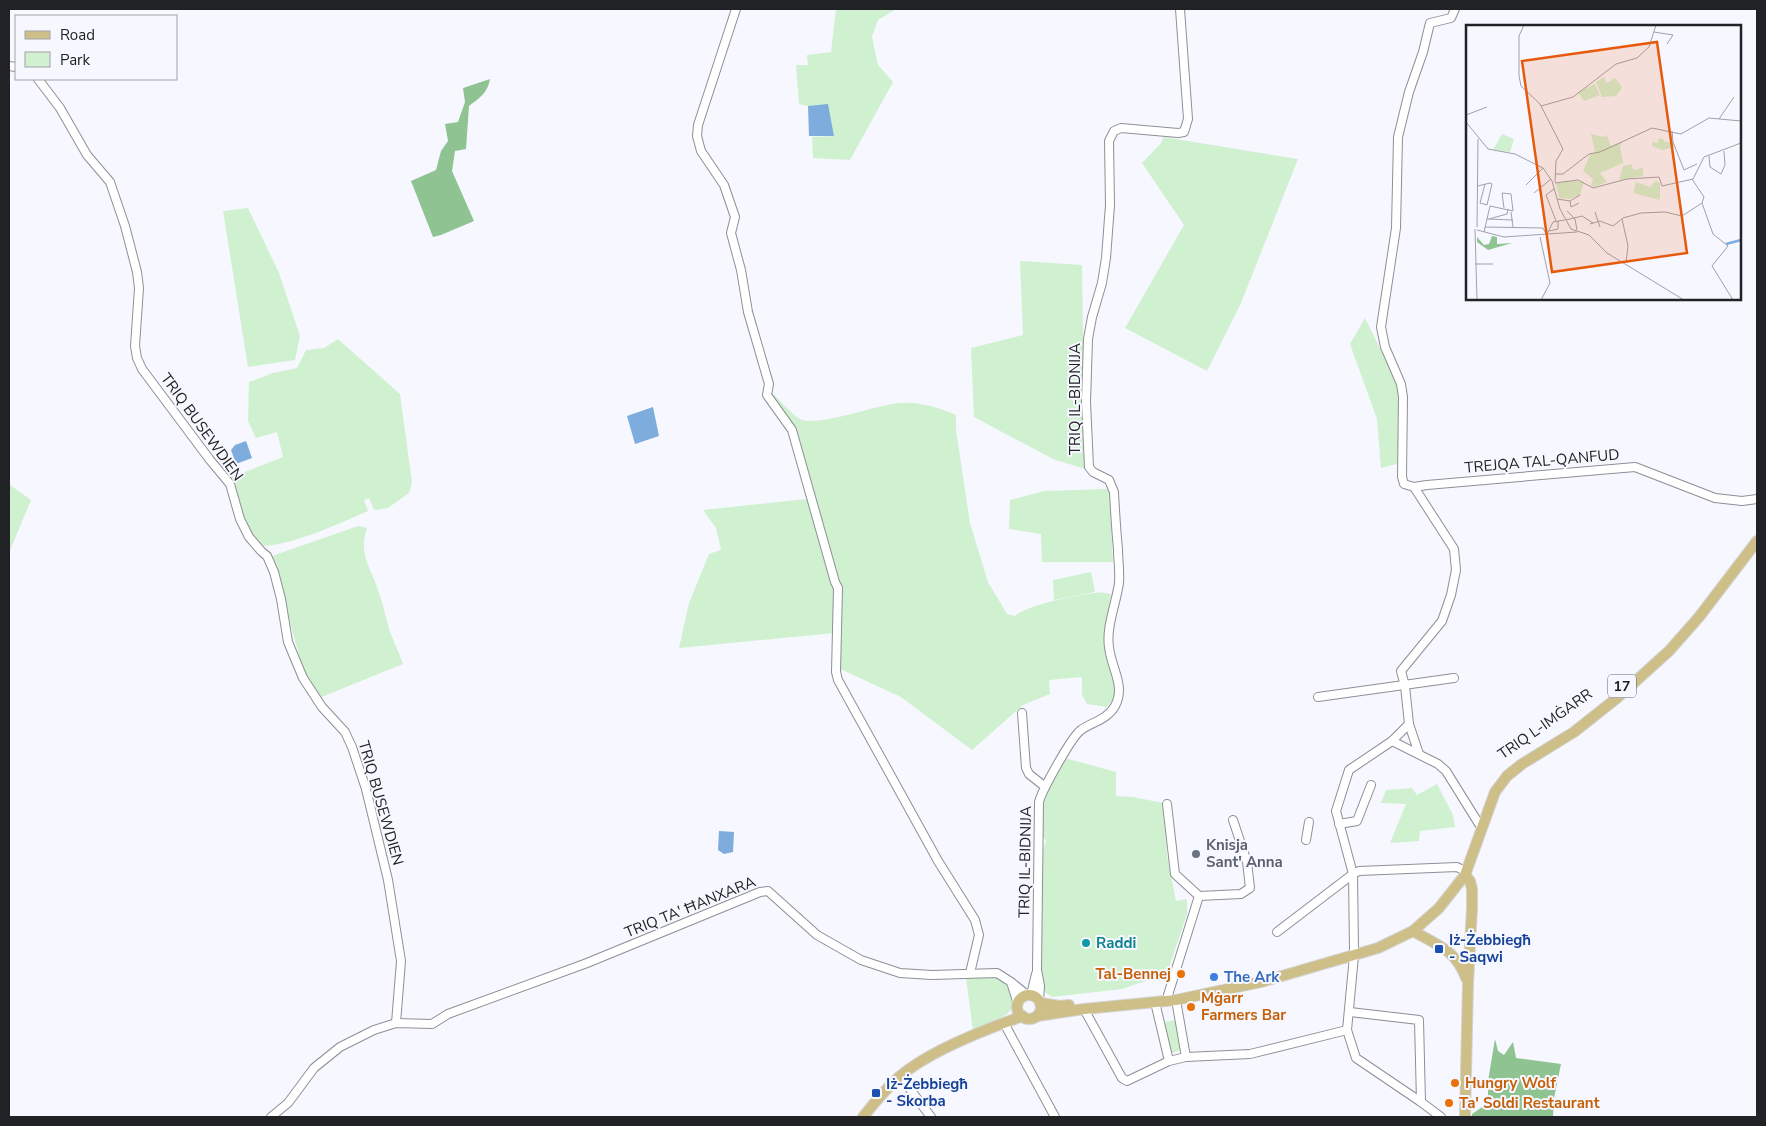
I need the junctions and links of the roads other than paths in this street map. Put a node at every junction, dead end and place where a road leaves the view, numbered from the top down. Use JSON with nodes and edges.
{"nodes":[{"id":1,"x":736,"y":9,"type":"edge"},
{"id":2,"x":1180,"y":9,"type":"edge"},
{"id":3,"x":1455,"y":9,"type":"edge"},
{"id":4,"x":39,"y":80,"type":"edge"},
{"id":5,"x":1414,"y":488,"type":"junction"},
{"id":6,"x":1757,"y":500,"type":"edge"},
{"id":7,"x":1757,"y":532,"type":"edge"},
{"id":8,"x":1757,"y":541,"type":"edge"},
{"id":9,"x":1454,"y":678,"type":"dead end"},
{"id":10,"x":1405,"y":686,"type":"junction"},
{"id":11,"x":1318,"y":697,"type":"dead end"},
{"id":12,"x":1022,"y":713,"type":"dead end"},
{"id":13,"x":1409,"y":724,"type":"junction"},
{"id":14,"x":1392,"y":741,"type":"junction"},
{"id":15,"x":1418,"y":754,"type":"junction"},
{"id":16,"x":1371,"y":785,"type":"dead end"},
{"id":17,"x":1044,"y":786,"type":"junction"},
{"id":18,"x":1167,"y":804,"type":"dead end"},
{"id":19,"x":1233,"y":820,"type":"dead end"},
{"id":20,"x":1309,"y":822,"type":"dead end"},
{"id":21,"x":1340,"y":824,"type":"junction"},
{"id":22,"x":1479,"y":824,"type":"junction"},
{"id":23,"x":1306,"y":840,"type":"dead end"},
{"id":24,"x":1464,"y":873,"type":"junction"},
{"id":25,"x":1353,"y":874,"type":"junction"},
{"id":26,"x":1199,"y":896,"type":"junction"},
{"id":27,"x":1413,"y":930,"type":"junction"},
{"id":28,"x":1277,"y":932,"type":"dead end"},
{"id":29,"x":1470,"y":946,"type":"junction"},
{"id":30,"x":1354,"y":953,"type":"junction"},
{"id":31,"x":1452,"y":953,"type":"junction"},
{"id":32,"x":970,"y":974,"type":"junction"},
{"id":33,"x":1011,"y":982,"type":"junction"},
{"id":34,"x":1468,"y":983,"type":"junction"},
{"id":35,"x":1034,"y":998,"type":"junction"},
{"id":36,"x":1170,"y":999,"type":"junction"},
{"id":37,"x":1154,"y":1002,"type":"junction"},
{"id":38,"x":1019,"y":1009,"type":"junction"},
{"id":39,"x":1084,"y":1009,"type":"junction"},
{"id":40,"x":1350,"y":1012,"type":"junction"},
{"id":41,"x":1037,"y":1016,"type":"junction"},
{"id":42,"x":1004,"y":1023,"type":"junction"},
{"id":43,"x":396,"y":1024,"type":"junction"},
{"id":44,"x":1347,"y":1030,"type":"junction"},
{"id":45,"x":1186,"y":1057,"type":"junction"},
{"id":46,"x":1169,"y":1061,"type":"junction"},
{"id":47,"x":900,"y":1076,"type":"junction"},
{"id":48,"x":1421,"y":1102,"type":"junction"},
{"id":49,"x":271,"y":1117,"type":"edge"},
{"id":50,"x":863,"y":1117,"type":"edge"},
{"id":51,"x":931,"y":1117,"type":"edge"},
{"id":52,"x":1054,"y":1117,"type":"edge"},
{"id":53,"x":1440,"y":1117,"type":"edge"},
{"id":54,"x":1465,"y":1117,"type":"edge"}],
"edges":[{"from":1,"to":32,"type":"street"},
{"from":2,"to":17,"type":"street","name":"TRIQ IL-BIDNIJA"},
{"from":3,"to":5,"type":"street"},
{"from":4,"to":43,"type":"street","name":"TRIQ BUSEWDIEN"},
{"from":5,"to":6,"type":"street","name":"TREJQA TAL-QANFUD"},
{"from":5,"to":10,"type":"street"},
{"from":7,"to":22,"type":"main road","name":"TRIQ L-IMĠARR","number":"17"},
{"from":8,"to":24,"type":"main road","name":"TRIQ L-IMĠARR","number":"17"},
{"from":9,"to":10,"type":"street"},
{"from":10,"to":11,"type":"street"},
{"from":10,"to":13,"type":"street"},
{"from":12,"to":17,"type":"street"},
{"from":13,"to":14,"type":"street"},
{"from":13,"to":15,"type":"street"},
{"from":14,"to":15,"type":"street"},
{"from":14,"to":21,"type":"street"},
{"from":15,"to":22,"type":"street"},
{"from":16,"to":21,"type":"street"},
{"from":17,"to":35,"type":"street","name":"TRIQ IL-BIDNIJA"},
{"from":18,"to":26,"type":"street"},
{"from":19,"to":26,"type":"street"},
{"from":20,"to":23,"type":"street"},
{"from":21,"to":25,"type":"street"},
{"from":22,"to":24,"type":"main road","name":"TRIQ L-IMĠARR","number":"17"},
{"from":24,"to":25,"type":"street"},
{"from":24,"to":27,"type":"main road"},
{"from":24,"to":29,"type":"main road"},
{"from":24,"to":30,"type":"main road"},
{"from":25,"to":28,"type":"street"},
{"from":25,"to":30,"type":"street"},
{"from":26,"to":36,"type":"street"},
{"from":27,"to":30,"type":"main road"},
{"from":27,"to":31,"type":"main road"},
{"from":29,"to":31,"type":"main road"},
{"from":29,"to":34,"type":"main road"},
{"from":30,"to":36,"type":"main road"},
{"from":30,"to":40,"type":"street"},
{"from":31,"to":34,"type":"main road"},
{"from":32,"to":33,"type":"street","name":"TRIQ TA' ĦANXARA"},
{"from":32,"to":43,"type":"street","name":"TRIQ TA' ĦANXARA"},
{"from":33,"to":35,"type":"street","name":"TRIQ TA' ĦANXARA"},
{"from":33,"to":38,"type":"street"},
{"from":34,"to":54,"type":"main road"},
{"from":35,"to":36,"type":"main road"},
{"from":35,"to":38,"type":"main road"},
{"from":35,"to":41,"type":"main road"},
{"from":36,"to":37,"type":"main road"},
{"from":36,"to":45,"type":"street"},
{"from":37,"to":39,"type":"main road"},
{"from":37,"to":46,"type":"street"},
{"from":38,"to":41,"type":"main road"},
{"from":38,"to":42,"type":"main road"},
{"from":39,"to":41,"type":"main road"},
{"from":39,"to":46,"type":"street"},
{"from":40,"to":44,"type":"street"},
{"from":40,"to":48,"type":"street"},
{"from":42,"to":47,"type":"main road"},
{"from":42,"to":52,"type":"street"},
{"from":43,"to":49,"type":"street"},
{"from":44,"to":45,"type":"street"},
{"from":44,"to":48,"type":"street"},
{"from":45,"to":46,"type":"street"},
{"from":47,"to":50,"type":"main road"},
{"from":47,"to":51,"type":"street"},
{"from":48,"to":53,"type":"street"}]}
